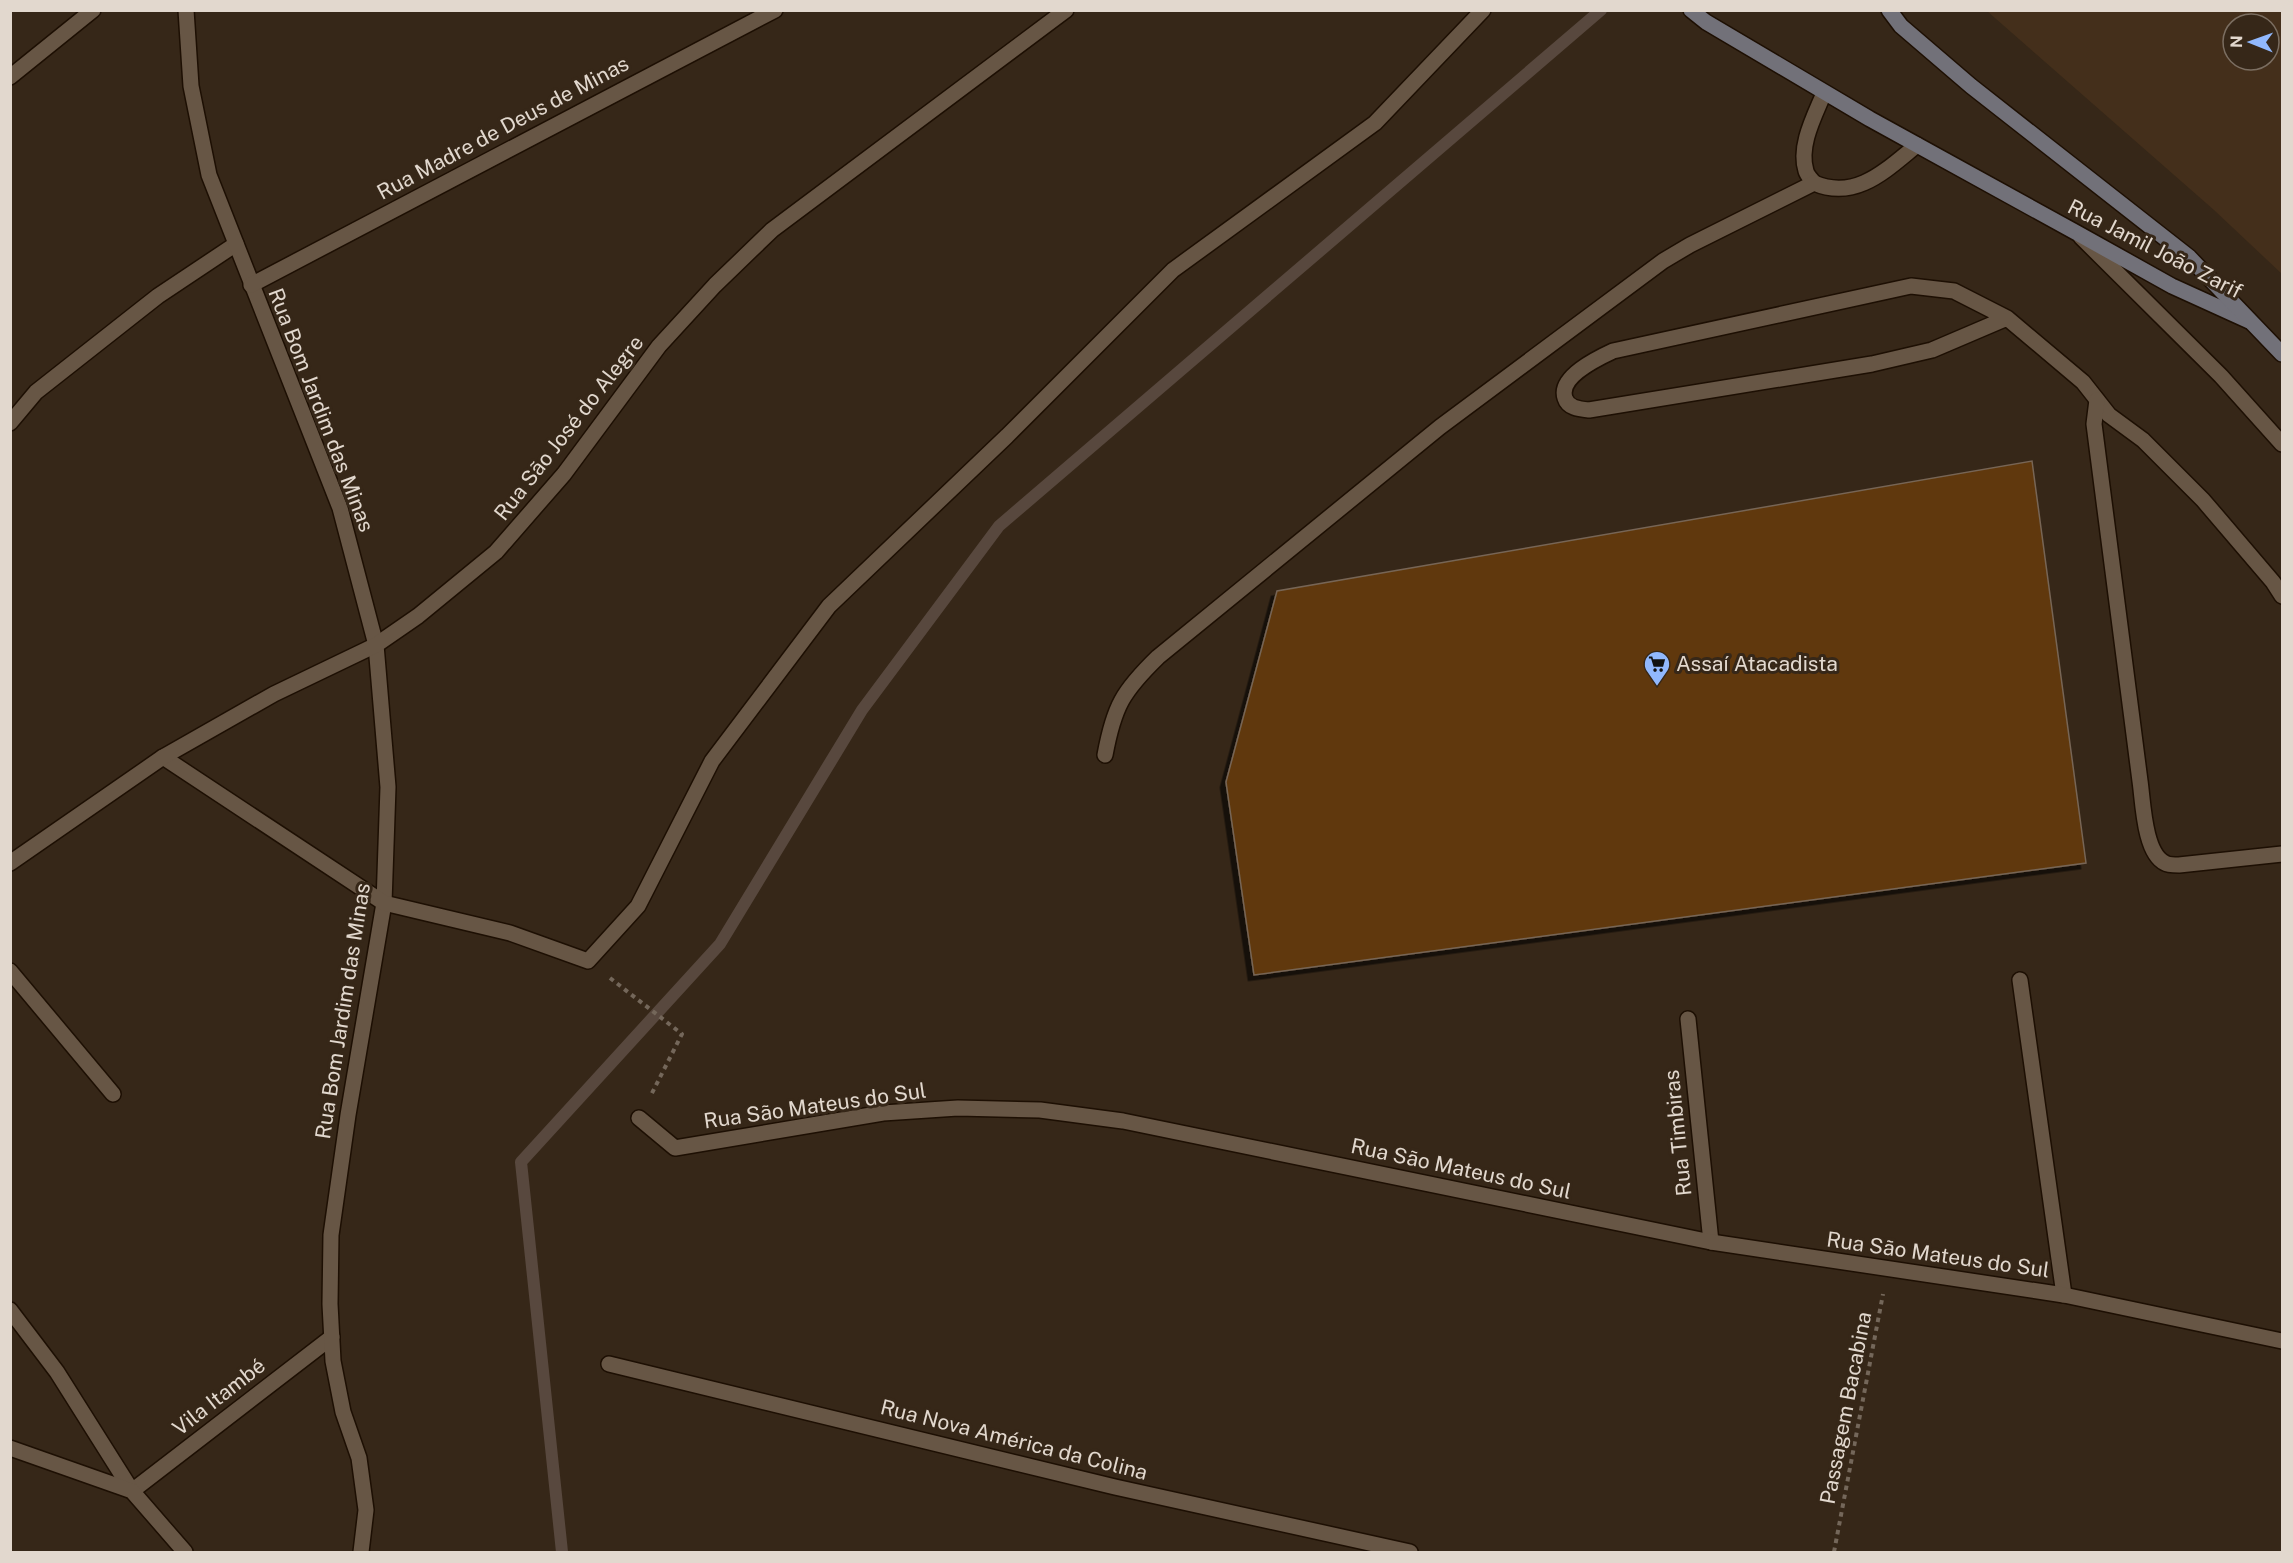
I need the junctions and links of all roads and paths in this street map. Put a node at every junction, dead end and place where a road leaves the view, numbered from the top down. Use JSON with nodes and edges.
{"nodes":[{"id":1,"x":93,"y":10,"type":"edge"},
{"id":2,"x":186,"y":10,"type":"edge"},
{"id":3,"x":775,"y":10,"type":"edge"},
{"id":4,"x":1066,"y":10,"type":"edge"},
{"id":5,"x":1483,"y":10,"type":"edge"},
{"id":6,"x":1691,"y":10,"type":"edge"},
{"id":7,"x":1889,"y":10,"type":"edge"},
{"id":8,"x":10,"y":77,"type":"edge"},
{"id":9,"x":1824,"y":93,"type":"junction"},
{"id":10,"x":1917,"y":145,"type":"junction"},
{"id":11,"x":1814,"y":183,"type":"junction"},
{"id":12,"x":2077,"y":233,"type":"junction"},
{"id":13,"x":236,"y":244,"type":"junction"},
{"id":14,"x":251,"y":285,"type":"junction"},
{"id":15,"x":2007,"y":318,"type":"junction"},
{"id":16,"x":2249,"y":321,"type":"junction"},
{"id":17,"x":2283,"y":354,"type":"edge"},
{"id":18,"x":2097,"y":400,"type":"junction"},
{"id":19,"x":10,"y":423,"type":"edge"},
{"id":20,"x":2283,"y":444,"type":"edge"},
{"id":21,"x":2283,"y":596,"type":"edge"},
{"id":22,"x":376,"y":645,"type":"junction"},
{"id":23,"x":1105,"y":755,"type":"dead end"},
{"id":24,"x":163,"y":757,"type":"junction"},
{"id":25,"x":2283,"y":854,"type":"edge"},
{"id":26,"x":10,"y":862,"type":"edge"},
{"id":27,"x":384,"y":903,"type":"junction"},
{"id":28,"x":588,"y":962,"type":"junction"},
{"id":29,"x":10,"y":971,"type":"edge"},
{"id":30,"x":2020,"y":980,"type":"dead end"},
{"id":31,"x":1688,"y":1019,"type":"dead end"},
{"id":32,"x":113,"y":1094,"type":"dead end"},
{"id":33,"x":639,"y":1118,"type":"joint"},
{"id":34,"x":1711,"y":1242,"type":"junction"},
{"id":35,"x":1888,"y":1270,"type":"junction"},
{"id":36,"x":2064,"y":1295,"type":"junction"},
{"id":37,"x":10,"y":1310,"type":"edge"},
{"id":38,"x":332,"y":1337,"type":"junction"},
{"id":39,"x":2283,"y":1341,"type":"edge"},
{"id":40,"x":609,"y":1364,"type":"dead end"},
{"id":41,"x":10,"y":1448,"type":"edge"},
{"id":42,"x":132,"y":1491,"type":"junction"},
{"id":43,"x":185,"y":1552,"type":"edge"},
{"id":44,"x":361,"y":1552,"type":"edge"},
{"id":45,"x":1410,"y":1552,"type":"edge"},
{"id":46,"x":1834,"y":1552,"type":"edge"}],
"edges":[{"from":1,"to":8,"type":"street"},
{"from":2,"to":13,"type":"street","name":"Rua Bom Jardim das Minas"},
{"from":3,"to":14,"type":"street","name":"Rua Madre de Deus de Minas"},
{"from":4,"to":22,"type":"street","name":"Rua São José do Alegre"},
{"from":5,"to":28,"type":"street"},
{"from":6,"to":9,"type":"main road","name":"Rua Jamil João Zarif"},
{"from":7,"to":16,"type":"main road","name":"Rua Jamil João Zarif"},
{"from":9,"to":10,"type":"main road","name":"Rua Jamil João Zarif"},
{"from":9,"to":11,"type":"street"},
{"from":10,"to":11,"type":"street"},
{"from":10,"to":12,"type":"main road","name":"Rua Jamil João Zarif"},
{"from":11,"to":23,"type":"street"},
{"from":12,"to":16,"type":"main road","name":"Rua Jamil João Zarif"},
{"from":12,"to":20,"type":"street"},
{"from":13,"to":14,"type":"street","name":"Rua Bom Jardim das Minas"},
{"from":13,"to":19,"type":"street"},
{"from":14,"to":22,"type":"street","name":"Rua Bom Jardim das Minas"},
{"from":15,"to":15,"type":"street"},
{"from":15,"to":18,"type":"street"},
{"from":16,"to":17,"type":"main road"},
{"from":18,"to":21,"type":"street"},
{"from":18,"to":25,"type":"street"},
{"from":22,"to":24,"type":"street","name":"Rua São José do Alegre"},
{"from":22,"to":27,"type":"street","name":"Rua Bom Jardim das Minas"},
{"from":24,"to":26,"type":"street","name":"Rua São José do Alegre"},
{"from":24,"to":27,"type":"street"},
{"from":27,"to":28,"type":"street"},
{"from":27,"to":38,"type":"street","name":"Rua Bom Jardim das Minas"},
{"from":28,"to":33,"type":"path"},
{"from":29,"to":32,"type":"street"},
{"from":30,"to":36,"type":"street"},
{"from":31,"to":34,"type":"street","name":"Rua Timbiras"},
{"from":33,"to":34,"type":"street","name":"Rua São Mateus do Sul"},
{"from":34,"to":35,"type":"street","name":"Rua São Mateus do Sul"},
{"from":35,"to":36,"type":"street","name":"Rua São Mateus do Sul"},
{"from":35,"to":46,"type":"path","name":"Passagem Bacabina"},
{"from":36,"to":39,"type":"street","name":"Rua São Mateus do Sul"},
{"from":37,"to":42,"type":"street"},
{"from":38,"to":42,"type":"street","name":"Vila Itambé"},
{"from":38,"to":44,"type":"street","name":"Rua Bom Jardim das Minas"},
{"from":40,"to":45,"type":"street","name":"Rua Nova América da Colina"},
{"from":41,"to":42,"type":"street"},
{"from":42,"to":43,"type":"street"}]}
